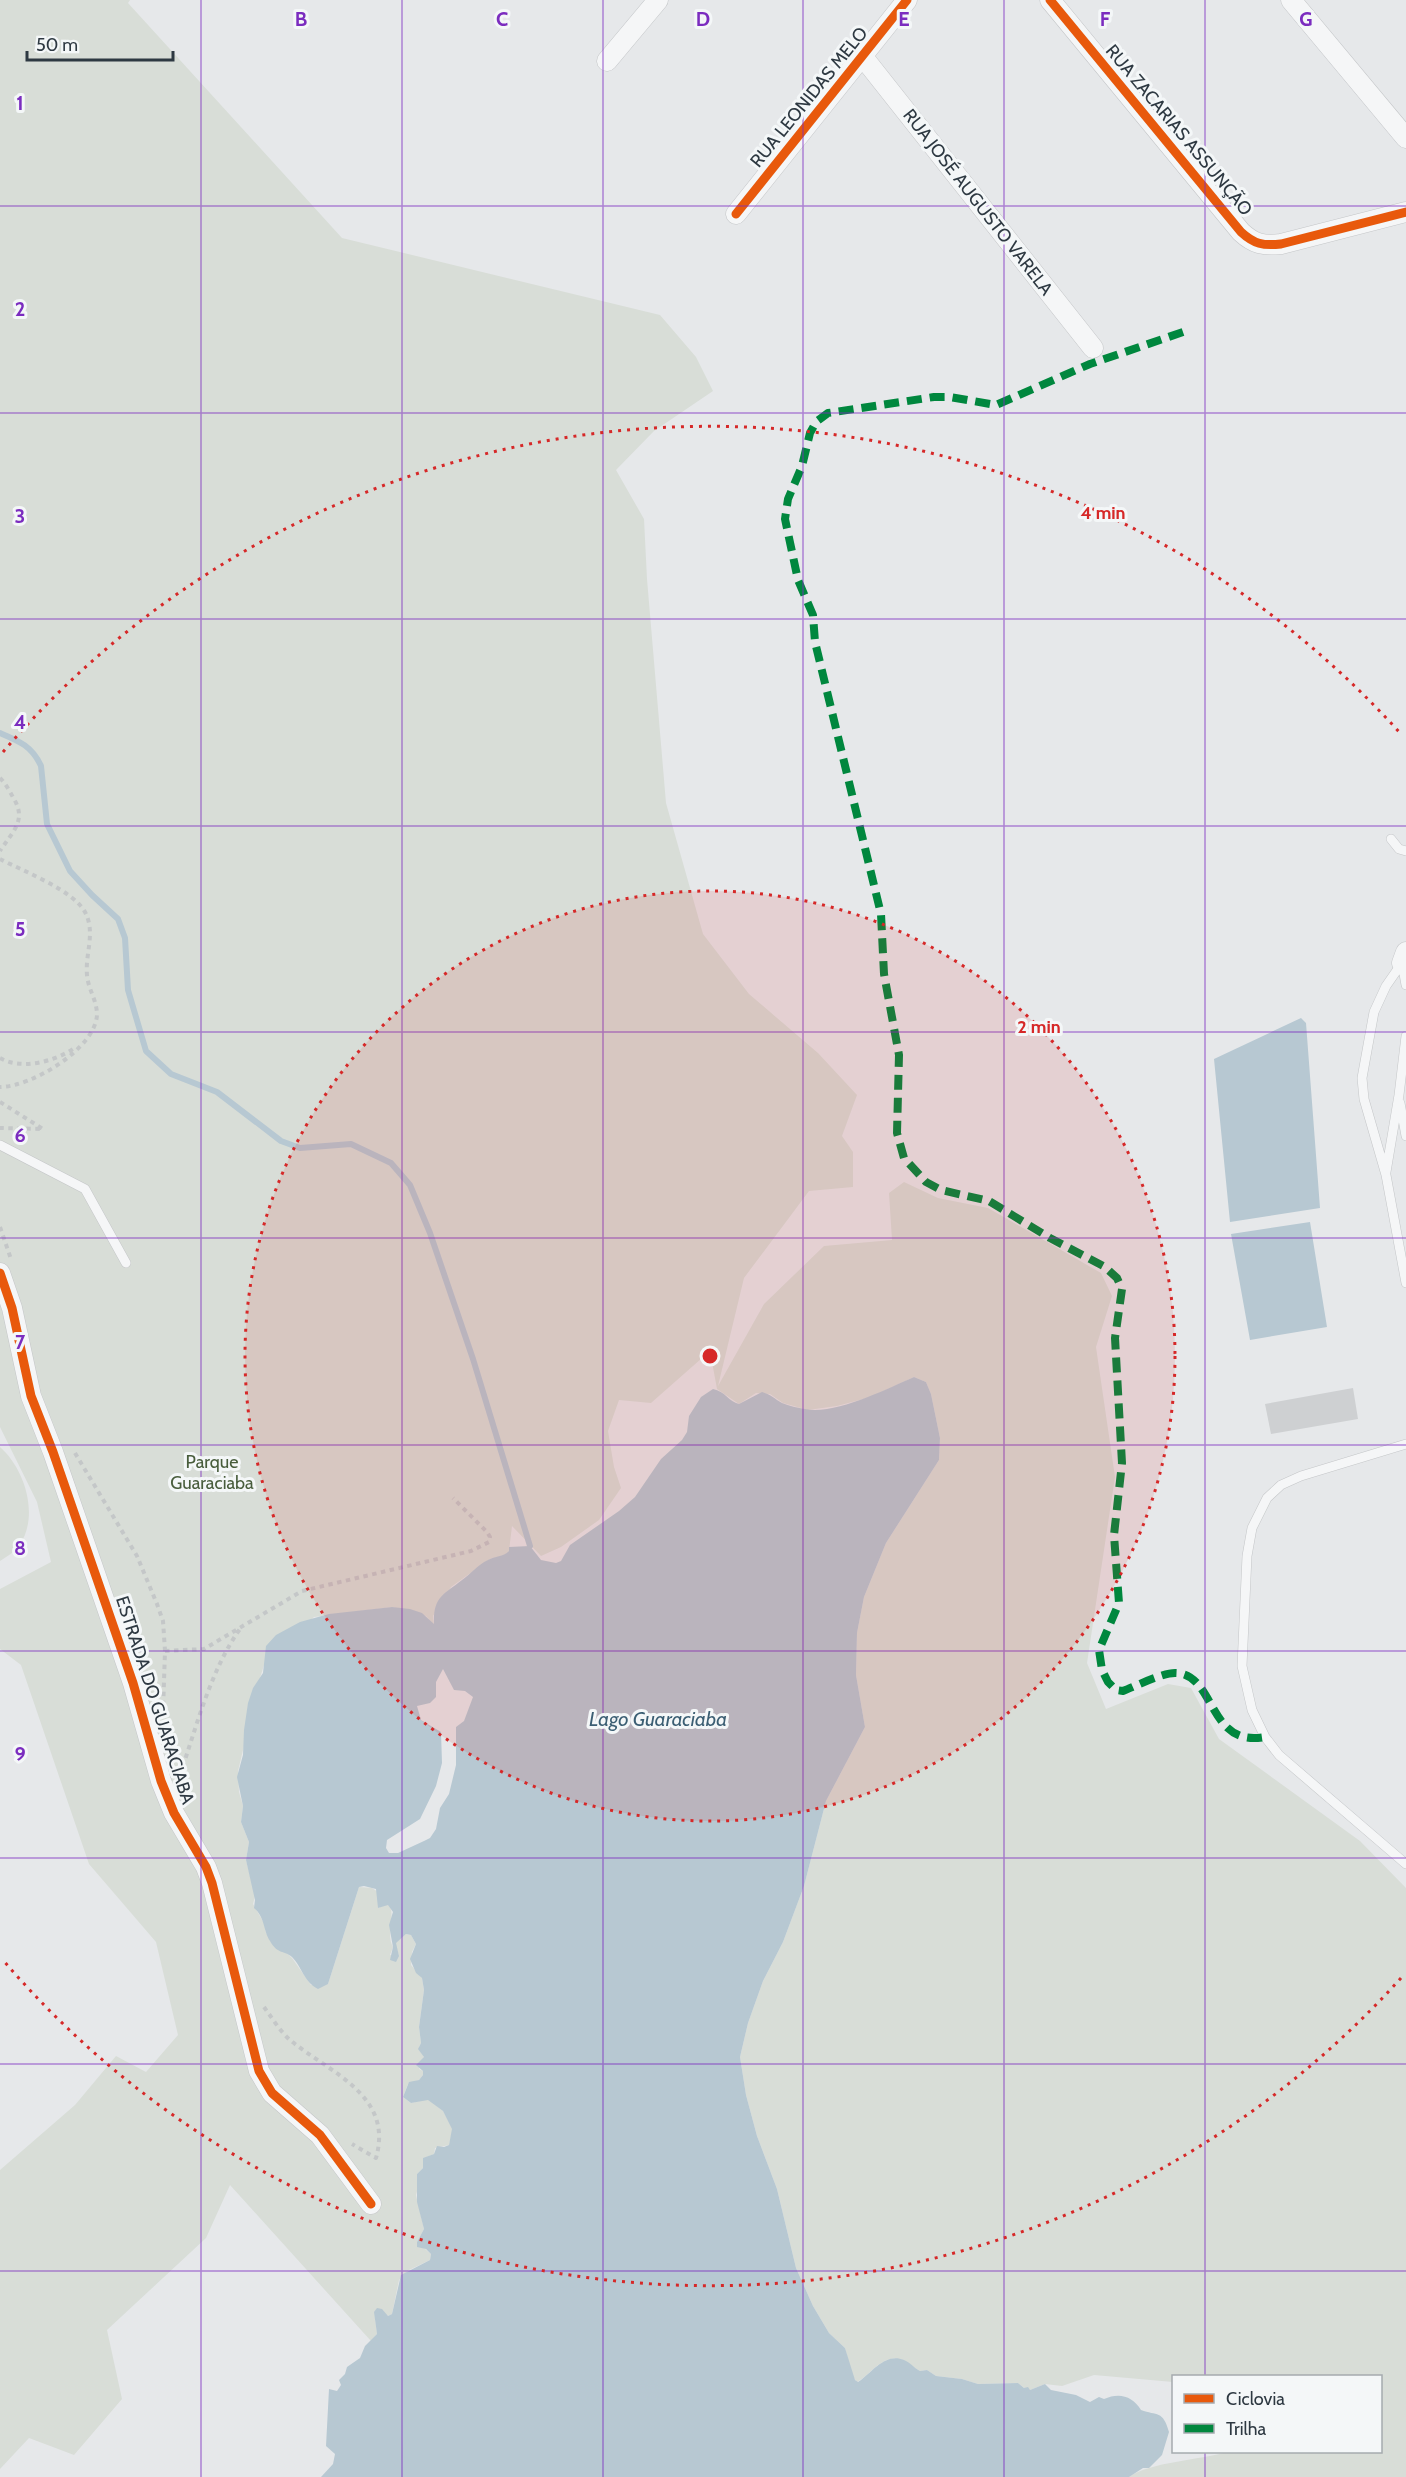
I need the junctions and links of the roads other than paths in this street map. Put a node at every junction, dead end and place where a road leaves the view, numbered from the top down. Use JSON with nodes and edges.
{"nodes":[{"id":1,"x":658,"y":0,"type":"edge"},
{"id":2,"x":908,"y":0,"type":"edge"},
{"id":3,"x":1050,"y":0,"type":"edge"},
{"id":4,"x":1291,"y":0,"type":"edge"},
{"id":5,"x":863,"y":57,"type":"junction"},
{"id":6,"x":608,"y":61,"type":"dead end"},
{"id":7,"x":1406,"y":138,"type":"edge"},
{"id":8,"x":1406,"y":212,"type":"edge"},
{"id":9,"x":736,"y":214,"type":"dead end"},
{"id":10,"x":1092,"y":348,"type":"dead end"},
{"id":11,"x":1391,"y":839,"type":"dead end"},
{"id":12,"x":1406,"y":852,"type":"edge"},
{"id":13,"x":1404,"y":958,"type":"edge"},
{"id":14,"x":1406,"y":985,"type":"edge"},
{"id":15,"x":1406,"y":1036,"type":"edge"},
{"id":16,"x":1399,"y":1095,"type":"junction"},
{"id":17,"x":1406,"y":1136,"type":"edge"},
{"id":18,"x":0,"y":1145,"type":"edge"},
{"id":19,"x":1386,"y":1175,"type":"junction"},
{"id":20,"x":126,"y":1263,"type":"dead end"},
{"id":21,"x":6,"y":1267,"type":"edge"},
{"id":22,"x":1406,"y":1283,"type":"edge"},
{"id":23,"x":1406,"y":1444,"type":"edge"},
{"id":24,"x":1406,"y":1864,"type":"edge"},
{"id":25,"x":371,"y":2204,"type":"dead end"}],
"edges":[{"from":1,"to":6,"type":"street"},
{"from":2,"to":5,"type":"street","name":"RUA LEONIDAS MELO"},
{"from":3,"to":8,"type":"street","name":"RUA ZACARIAS ASSUNÇÃO"},
{"from":4,"to":7,"type":"street"},
{"from":5,"to":9,"type":"street","name":"RUA LEONIDAS MELO"},
{"from":5,"to":10,"type":"street","name":"RUA JOSÉ AUGUSTO VARELA"},
{"from":11,"to":12,"type":"lane"},
{"from":13,"to":14,"type":"lane"},
{"from":13,"to":19,"type":"lane"},
{"from":15,"to":16,"type":"lane"},
{"from":16,"to":17,"type":"lane"},
{"from":16,"to":19,"type":"lane"},
{"from":18,"to":20,"type":"lane"},
{"from":19,"to":22,"type":"lane"},
{"from":21,"to":25,"type":"street","name":"ESTRADA DO GUARACIABA"},
{"from":23,"to":24,"type":"lane"}]}
